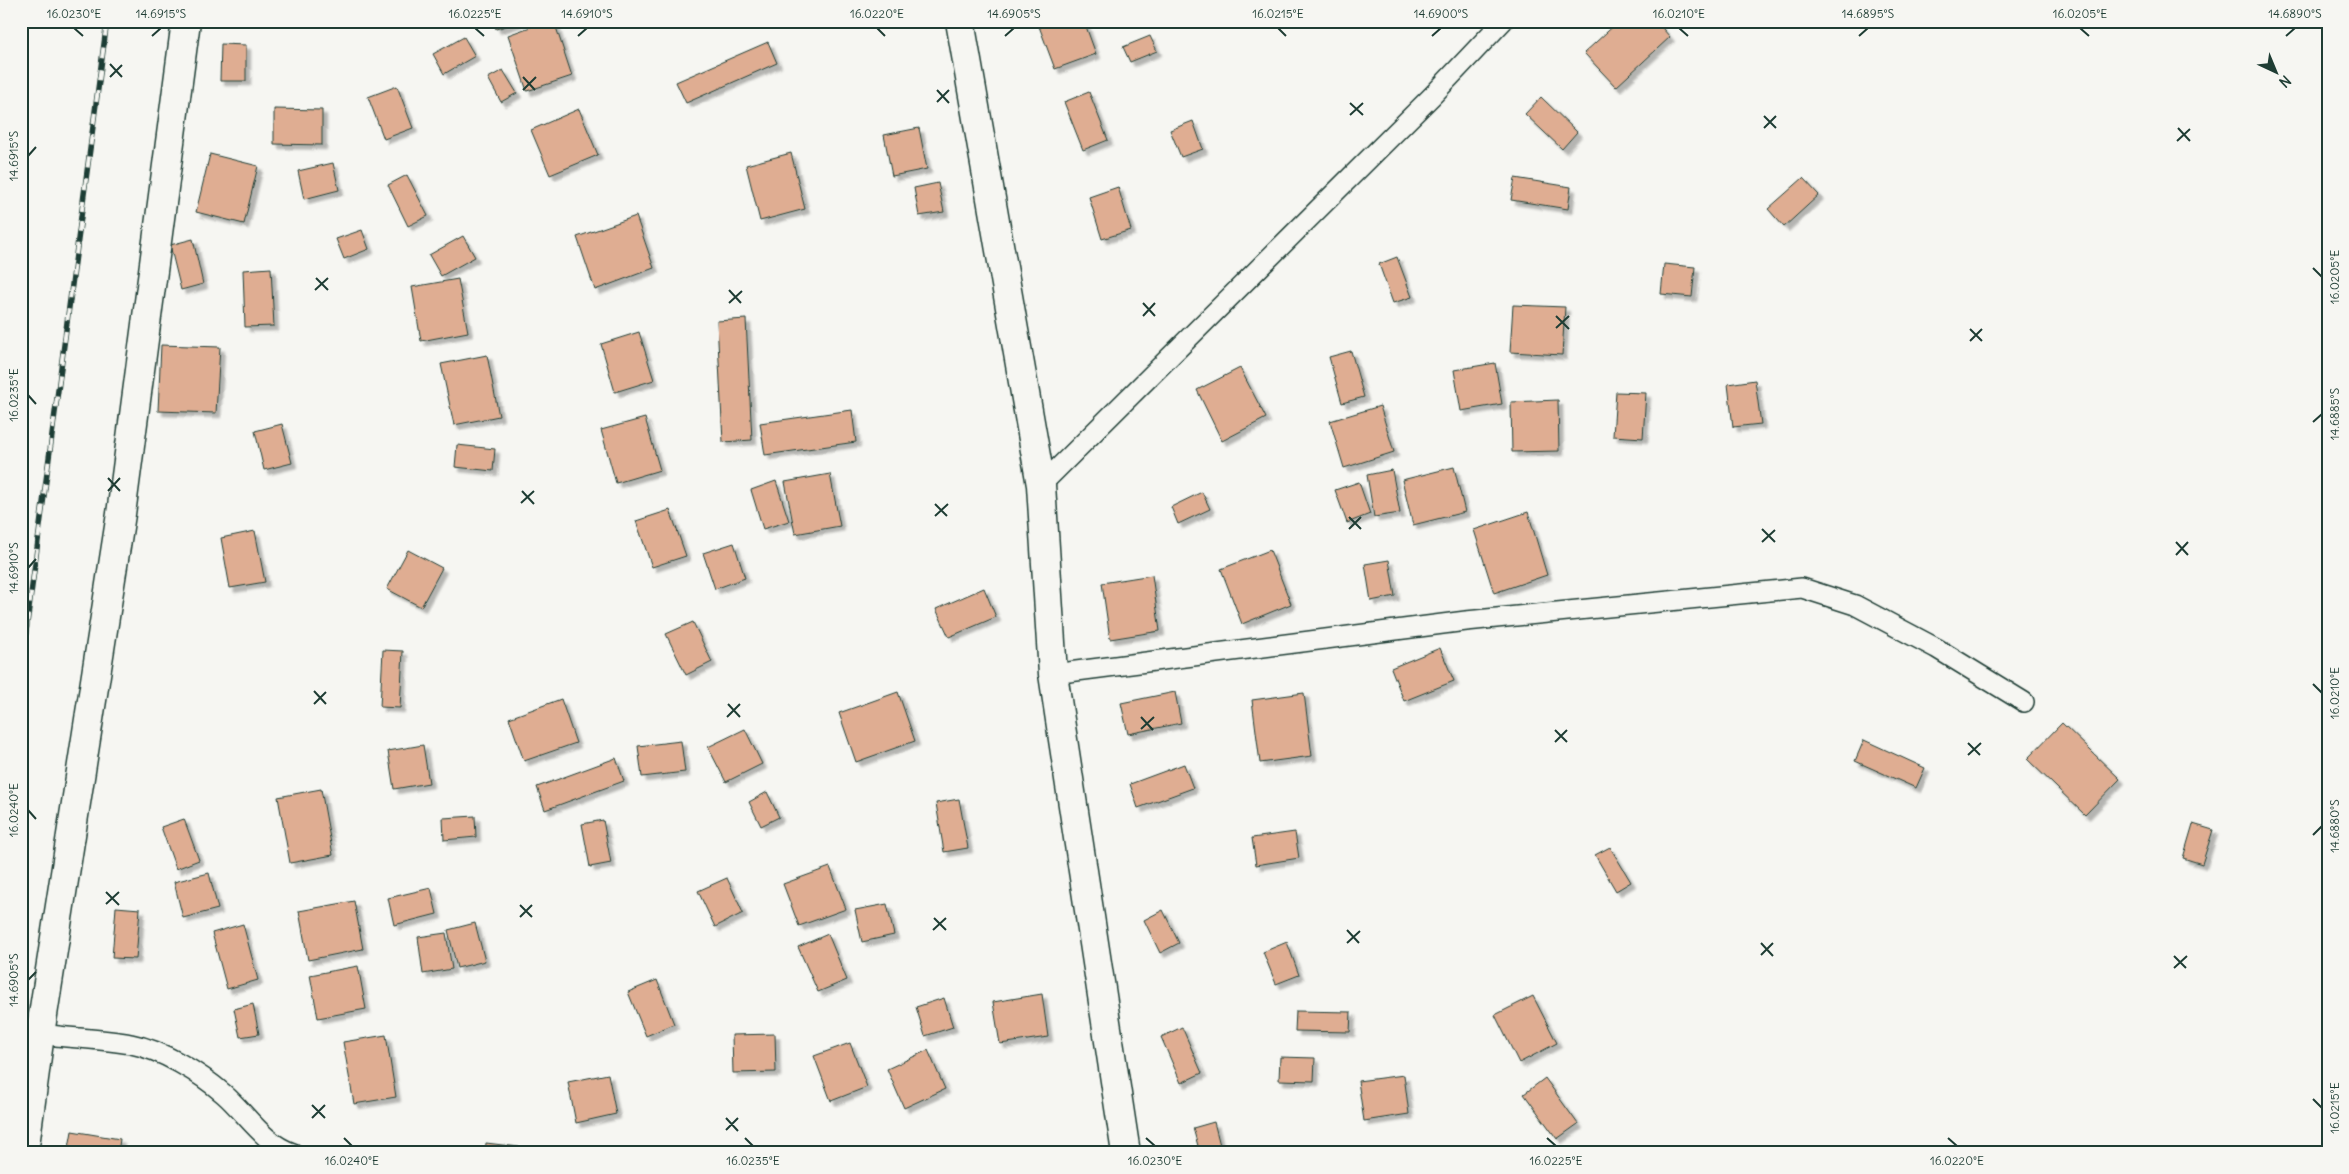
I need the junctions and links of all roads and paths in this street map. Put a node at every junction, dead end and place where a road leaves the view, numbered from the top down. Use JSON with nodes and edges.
{"nodes":[{"id":1,"x":186,"y":21,"type":"edge"},
{"id":2,"x":960,"y":21,"type":"edge"},
{"id":3,"x":1503,"y":21,"type":"edge"},
{"id":4,"x":1041,"y":485,"type":"junction"},
{"id":5,"x":1053,"y":674,"type":"junction"},
{"id":6,"x":2024,"y":702,"type":"dead end"},
{"id":7,"x":40,"y":1034,"type":"junction"},
{"id":8,"x":24,"y":1153,"type":"edge"},
{"id":9,"x":292,"y":1153,"type":"edge"},
{"id":10,"x":1126,"y":1153,"type":"edge"}],
"edges":[{"from":1,"to":7,"type":"street"},
{"from":2,"to":4,"type":"street"},
{"from":3,"to":4,"type":"lane"},
{"from":4,"to":5,"type":"street"},
{"from":5,"to":6,"type":"lane"},
{"from":5,"to":10,"type":"street"},
{"from":7,"to":8,"type":"street"},
{"from":7,"to":9,"type":"lane"}]}
